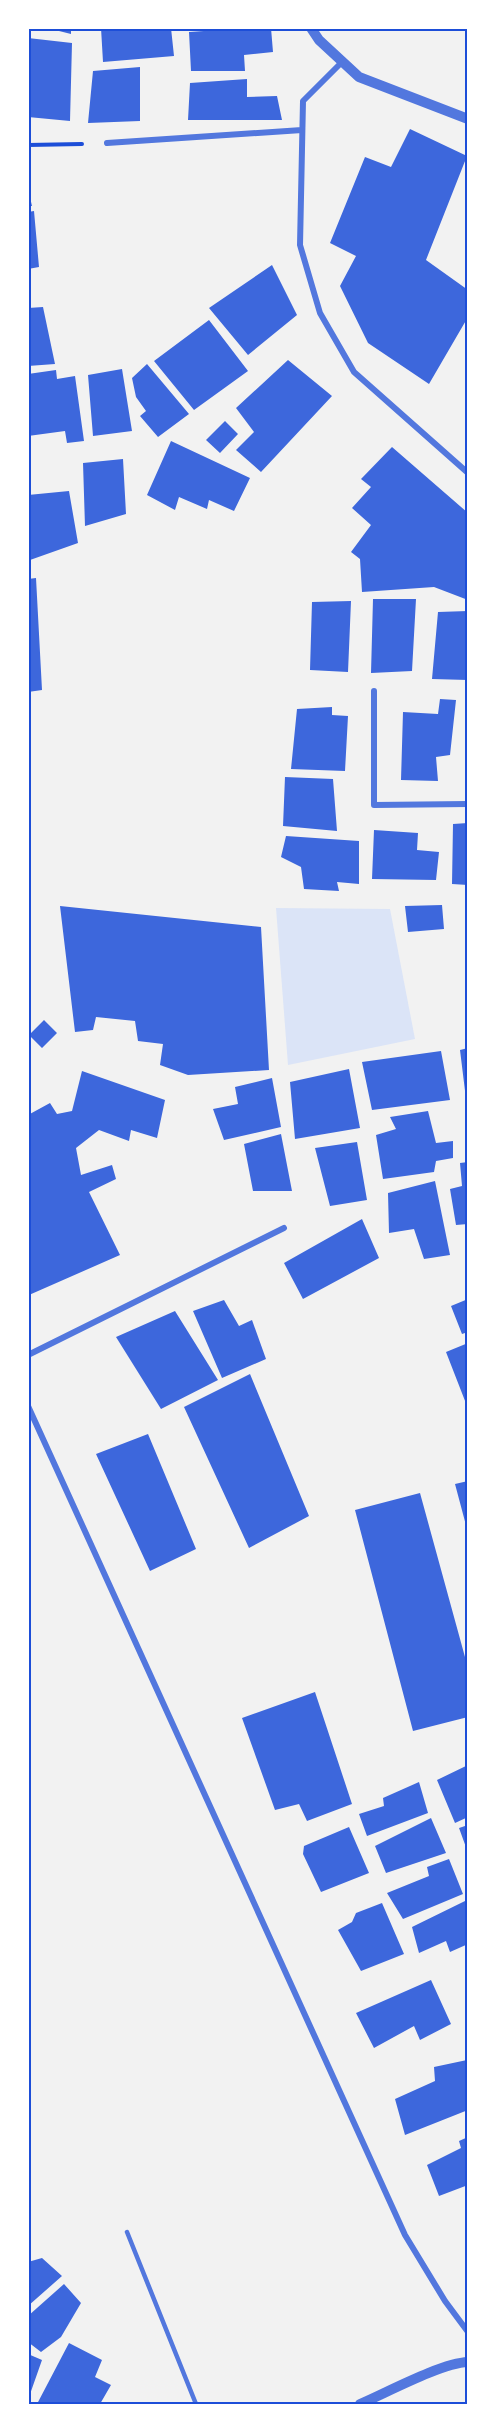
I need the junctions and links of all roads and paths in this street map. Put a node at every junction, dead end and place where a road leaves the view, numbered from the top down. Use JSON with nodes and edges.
{"nodes":[{"id":1,"x":311,"y":28,"type":"edge"},
{"id":2,"x":342,"y":62,"type":"junction"},
{"id":3,"x":468,"y":119,"type":"edge"},
{"id":4,"x":302,"y":130,"type":"junction"},
{"id":5,"x":107,"y":143,"type":"joint"},
{"id":6,"x":28,"y":145,"type":"edge"},
{"id":7,"x":468,"y":473,"type":"edge"},
{"id":8,"x":374,"y":692,"type":"dead end"},
{"id":9,"x":468,"y":804,"type":"edge"},
{"id":10,"x":284,"y":1228,"type":"dead end"},
{"id":11,"x":28,"y":1355,"type":"edge"},
{"id":12,"x":28,"y":1406,"type":"edge"},
{"id":13,"x":127,"y":2232,"type":"dead end"},
{"id":14,"x":468,"y":2331,"type":"edge"},
{"id":15,"x":468,"y":2362,"type":"edge"},
{"id":16,"x":196,"y":2404,"type":"edge"},
{"id":17,"x":360,"y":2404,"type":"edge"}],
"edges":[{"from":1,"to":2,"type":"street"},
{"from":2,"to":3,"type":"street"},
{"from":2,"to":4,"type":"street"},
{"from":4,"to":5,"type":"street"},
{"from":4,"to":7,"type":"street"},
{"from":5,"to":6,"type":"path"},
{"from":8,"to":9,"type":"street"},
{"from":10,"to":11,"type":"street"},
{"from":12,"to":14,"type":"street"},
{"from":13,"to":16,"type":"lane"},
{"from":15,"to":17,"type":"street"}]}
